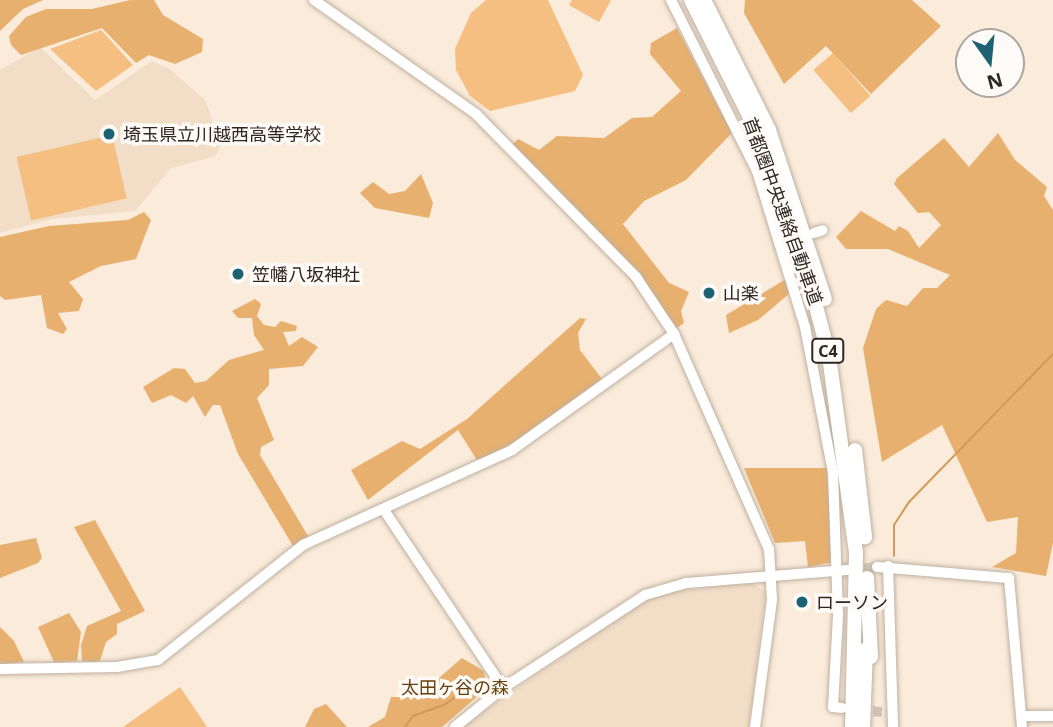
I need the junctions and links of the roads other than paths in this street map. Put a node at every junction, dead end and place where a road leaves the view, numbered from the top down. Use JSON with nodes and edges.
{"nodes":[{"id":1,"x":314,"y":0,"type":"edge"},
{"id":2,"x":671,"y":0,"type":"edge"},
{"id":3,"x":691,"y":0,"type":"edge"},
{"id":4,"x":704,"y":0,"type":"edge"},
{"id":5,"x":674,"y":334,"type":"junction"},
{"id":6,"x":384,"y":510,"type":"junction"},
{"id":7,"x":842,"y":571,"type":"junction"},
{"id":8,"x":877,"y":571,"type":"junction"},
{"id":9,"x":773,"y":575,"type":"junction"},
{"id":10,"x":0,"y":669,"type":"edge"},
{"id":11,"x":503,"y":688,"type":"junction"},
{"id":12,"x":842,"y":708,"type":"dead end"},
{"id":13,"x":1053,"y":716,"type":"edge"},
{"id":14,"x":1022,"y":722,"type":"edge"},
{"id":15,"x":455,"y":727,"type":"edge"},
{"id":16,"x":755,"y":727,"type":"edge"},
{"id":17,"x":852,"y":727,"type":"edge"},
{"id":18,"x":863,"y":727,"type":"edge"},
{"id":19,"x":872,"y":727,"type":"edge"},
{"id":20,"x":893,"y":727,"type":"edge"}],
"edges":[{"from":1,"to":5,"type":"street"},
{"from":2,"to":7,"type":"street"},
{"from":3,"to":17,"type":"highway","name":"首都圏中央連絡自動車道","number":"C4"},
{"from":4,"to":8,"type":"highway","name":"首都圏中央連絡自動車道","number":"C4"},
{"from":5,"to":6,"type":"street"},
{"from":5,"to":9,"type":"street"},
{"from":6,"to":10,"type":"street"},
{"from":6,"to":11,"type":"street"},
{"from":7,"to":9,"type":"street"},
{"from":7,"to":12,"type":"street"},
{"from":8,"to":14,"type":"street"},
{"from":8,"to":18,"type":"highway","name":"首都圏中央連絡自動車道","number":"C4"},
{"from":8,"to":19,"type":"highway"},
{"from":8,"to":20,"type":"street"},
{"from":9,"to":11,"type":"street"},
{"from":9,"to":16,"type":"street"},
{"from":11,"to":15,"type":"street"},
{"from":13,"to":14,"type":"street"}]}
